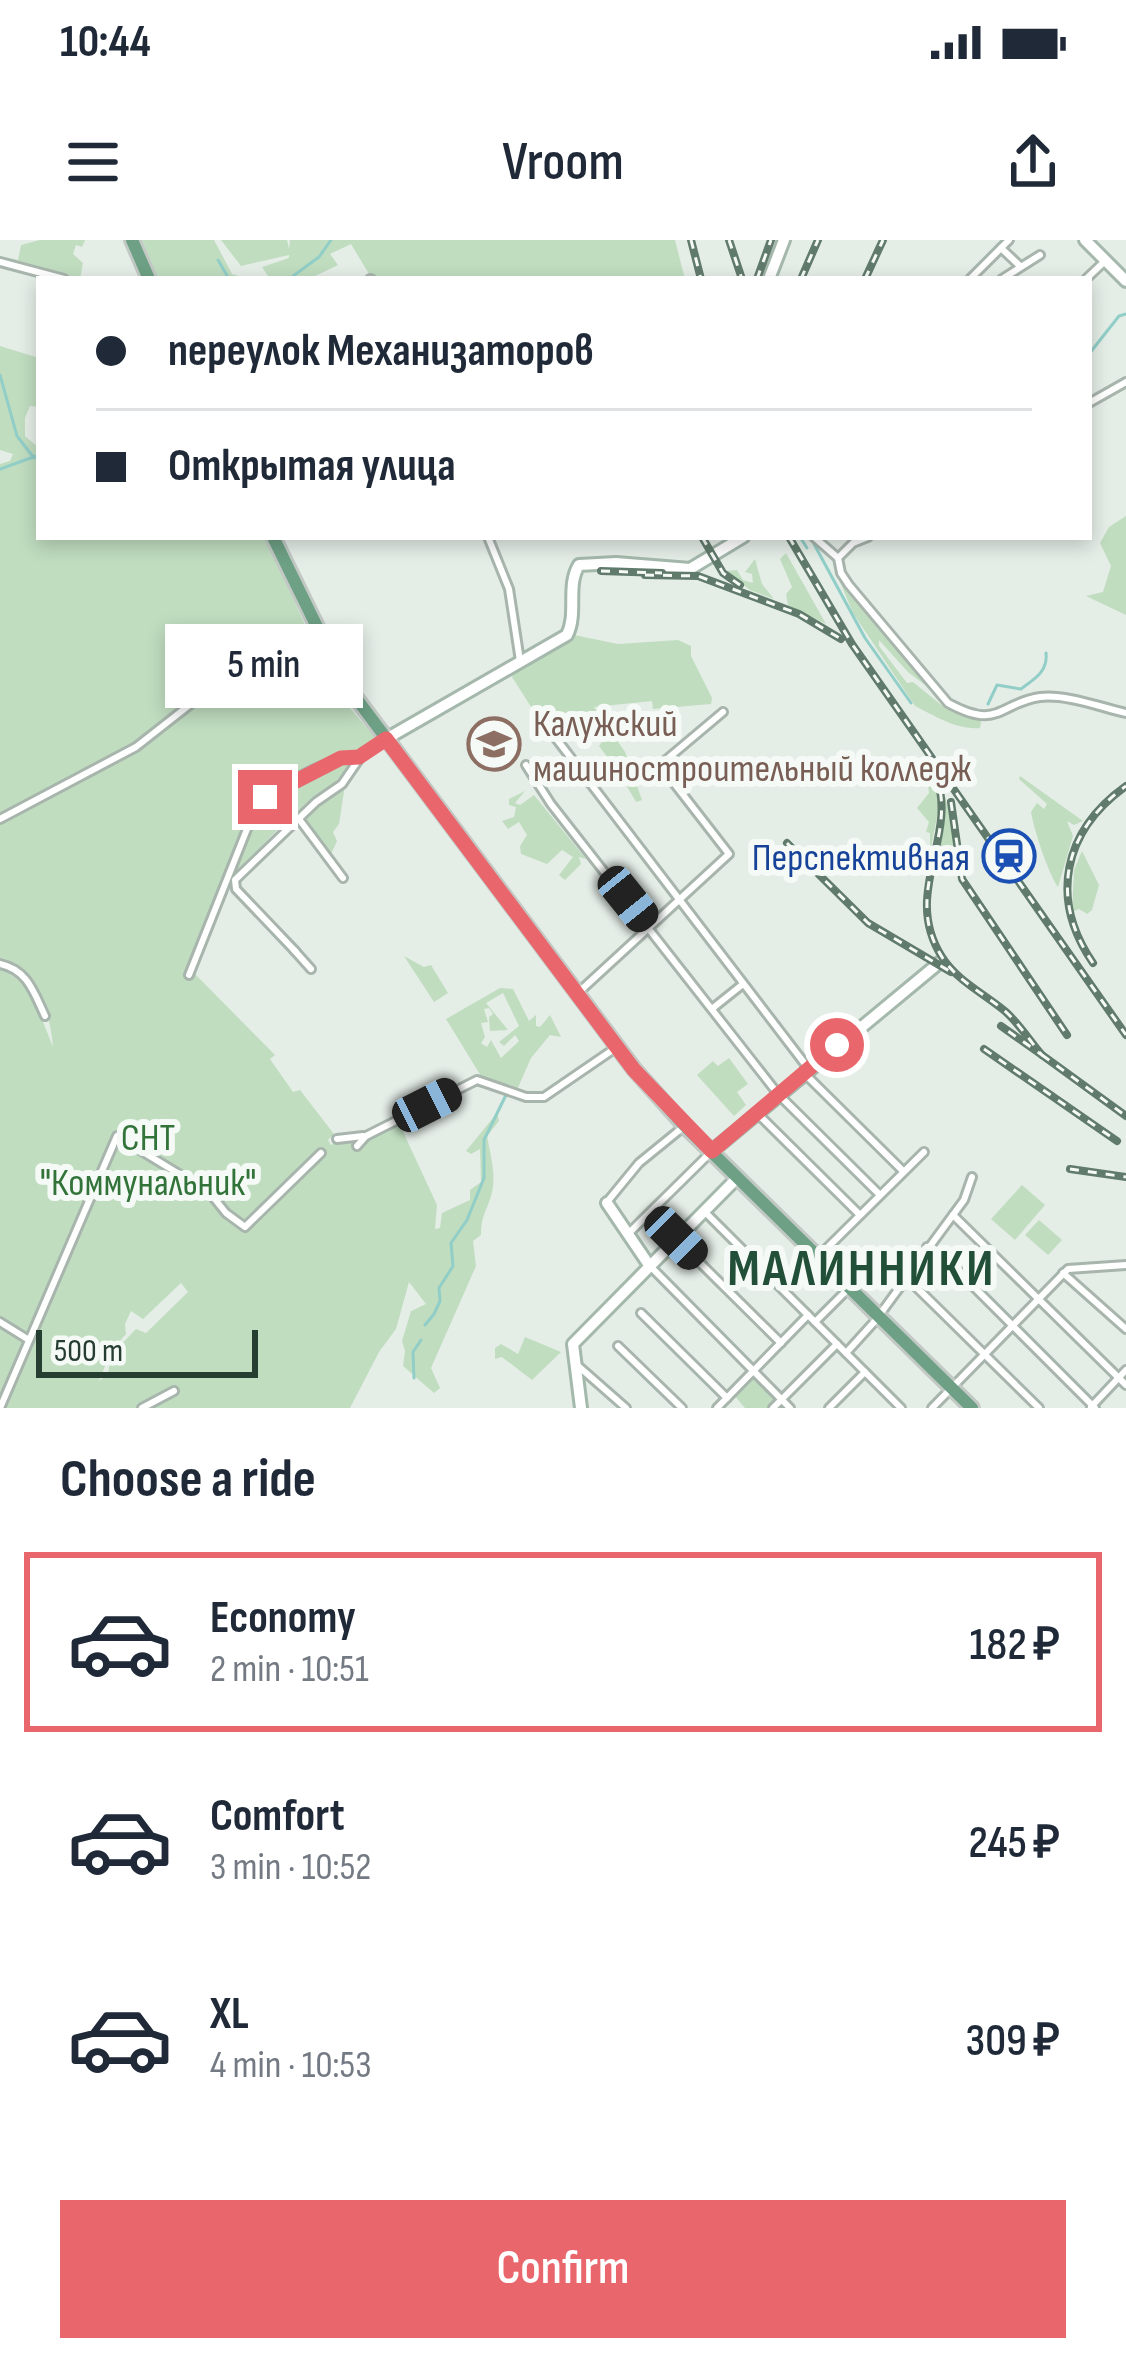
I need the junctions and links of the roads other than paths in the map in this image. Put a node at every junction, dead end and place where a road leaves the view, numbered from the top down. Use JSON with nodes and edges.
{"nodes":[{"id":1,"x":132,"y":240,"type":"edge"},
{"id":2,"x":784,"y":240,"type":"edge"},
{"id":3,"x":1010,"y":240,"type":"edge"},
{"id":4,"x":1085,"y":240,"type":"edge"},
{"id":5,"x":1001,"y":248,"type":"junction"},
{"id":6,"x":1040,"y":255,"type":"dead end"},
{"id":7,"x":1106,"y":261,"type":"junction"},
{"id":8,"x":0,"y":262,"type":"edge"},
{"id":9,"x":1021,"y":266,"type":"junction"},
{"id":10,"x":53,"y":276,"type":"edge"},
{"id":11,"x":148,"y":276,"type":"edge"},
{"id":12,"x":770,"y":276,"type":"edge"},
{"id":13,"x":976,"y":276,"type":"edge"},
{"id":14,"x":1006,"y":276,"type":"edge"},
{"id":15,"x":1089,"y":276,"type":"edge"},
{"id":16,"x":1126,"y":281,"type":"edge"},
{"id":17,"x":1126,"y":382,"type":"edge"},
{"id":18,"x":1092,"y":401,"type":"edge"},
{"id":19,"x":273,"y":540,"type":"edge"},
{"id":20,"x":489,"y":540,"type":"edge"},
{"id":21,"x":738,"y":540,"type":"edge"},
{"id":22,"x":817,"y":540,"type":"edge"},
{"id":23,"x":860,"y":540,"type":"edge"},
{"id":24,"x":838,"y":558,"type":"junction"},
{"id":25,"x":317,"y":628,"type":"junction"},
{"id":26,"x":520,"y":661,"type":"junction"},
{"id":27,"x":723,"y":712,"type":"dead end"},
{"id":28,"x":1126,"y":712,"type":"edge"},
{"id":29,"x":555,"y":737,"type":"dead end"},
{"id":30,"x":386,"y":739,"type":"junction"},
{"id":31,"x":359,"y":757,"type":"junction"},
{"id":32,"x":526,"y":765,"type":"dead end"},
{"id":33,"x":0,"y":819,"type":"edge"},
{"id":34,"x":299,"y":819,"type":"junction"},
{"id":35,"x":343,"y":878,"type":"dead end"},
{"id":36,"x":680,"y":900,"type":"junction"},
{"id":37,"x":650,"y":926,"type":"junction"},
{"id":38,"x":939,"y":963,"type":"dead end"},
{"id":39,"x":0,"y":964,"type":"edge"},
{"id":40,"x":311,"y":969,"type":"dead end"},
{"id":41,"x":189,"y":975,"type":"dead end"},
{"id":42,"x":743,"y":984,"type":"junction"},
{"id":43,"x":577,"y":993,"type":"junction"},
{"id":44,"x":712,"y":1008,"type":"junction"},
{"id":45,"x":45,"y":1016,"type":"dead end"},
{"id":46,"x":617,"y":1046,"type":"junction"},
{"id":47,"x":805,"y":1070,"type":"junction"},
{"id":48,"x":778,"y":1094,"type":"junction"},
{"id":49,"x":755,"y":1112,"type":"junction"},
{"id":50,"x":685,"y":1125,"type":"junction"},
{"id":51,"x":366,"y":1136,"type":"junction"},
{"id":52,"x":337,"y":1139,"type":"dead end"},
{"id":53,"x":357,"y":1146,"type":"dead end"},
{"id":54,"x":712,"y":1151,"type":"junction"},
{"id":55,"x":924,"y":1152,"type":"dead end"},
{"id":56,"x":322,"y":1153,"type":"dead end"},
{"id":57,"x":903,"y":1171,"type":"junction"},
{"id":58,"x":738,"y":1177,"type":"junction"},
{"id":59,"x":972,"y":1177,"type":"dead end"},
{"id":60,"x":880,"y":1195,"type":"junction"},
{"id":61,"x":607,"y":1203,"type":"joint"},
{"id":62,"x":704,"y":1211,"type":"junction"},
{"id":63,"x":860,"y":1215,"type":"junction"},
{"id":64,"x":953,"y":1215,"type":"junction"},
{"id":65,"x":627,"y":1235,"type":"junction"},
{"id":66,"x":676,"y":1238,"type":"junction"},
{"id":67,"x":927,"y":1247,"type":"junction"},
{"id":68,"x":819,"y":1256,"type":"junction"},
{"id":69,"x":649,"y":1265,"type":"junction"},
{"id":70,"x":1126,"y":1265,"type":"edge"},
{"id":71,"x":1063,"y":1273,"type":"junction"},
{"id":72,"x":905,"y":1276,"type":"junction"},
{"id":73,"x":850,"y":1287,"type":"junction"},
{"id":74,"x":1038,"y":1298,"type":"junction"},
{"id":75,"x":641,"y":1313,"type":"dead end"},
{"id":76,"x":878,"y":1315,"type":"junction"},
{"id":77,"x":812,"y":1319,"type":"junction"},
{"id":78,"x":0,"y":1322,"type":"edge"},
{"id":79,"x":1011,"y":1325,"type":"junction"},
{"id":80,"x":1126,"y":1329,"type":"edge"},
{"id":81,"x":29,"y":1340,"type":"junction"},
{"id":82,"x":781,"y":1342,"type":"junction"},
{"id":83,"x":837,"y":1344,"type":"junction"},
{"id":84,"x":618,"y":1346,"type":"dead end"},
{"id":85,"x":984,"y":1352,"type":"junction"},
{"id":86,"x":846,"y":1353,"type":"junction"},
{"id":87,"x":577,"y":1365,"type":"junction"},
{"id":88,"x":1126,"y":1370,"type":"edge"},
{"id":89,"x":754,"y":1371,"type":"junction"},
{"id":90,"x":865,"y":1372,"type":"junction"},
{"id":91,"x":1119,"y":1378,"type":"junction"},
{"id":92,"x":1126,"y":1384,"type":"edge"},
{"id":93,"x":950,"y":1385,"type":"junction"},
{"id":94,"x":174,"y":1391,"type":"dead end"},
{"id":95,"x":728,"y":1398,"type":"junction"},
{"id":96,"x":781,"y":1400,"type":"junction"},
{"id":97,"x":837,"y":1400,"type":"junction"},
{"id":98,"x":1092,"y":1407,"type":"edge"},
{"id":99,"x":0,"y":1408,"type":"edge"},
{"id":100,"x":142,"y":1408,"type":"edge"},
{"id":101,"x":581,"y":1408,"type":"edge"},
{"id":102,"x":626,"y":1408,"type":"edge"},
{"id":103,"x":682,"y":1408,"type":"edge"},
{"id":104,"x":717,"y":1408,"type":"edge"},
{"id":105,"x":773,"y":1408,"type":"edge"},
{"id":106,"x":790,"y":1408,"type":"edge"},
{"id":107,"x":829,"y":1408,"type":"edge"},
{"id":108,"x":845,"y":1408,"type":"edge"},
{"id":109,"x":901,"y":1408,"type":"edge"},
{"id":110,"x":932,"y":1408,"type":"edge"},
{"id":111,"x":972,"y":1408,"type":"edge"},
{"id":112,"x":1039,"y":1408,"type":"edge"}],
"edges":[{"from":1,"to":11,"type":"main road"},
{"from":2,"to":12,"type":"street"},
{"from":3,"to":5,"type":"street"},
{"from":4,"to":7,"type":"street"},
{"from":5,"to":9,"type":"street"},
{"from":5,"to":13,"type":"street"},
{"from":6,"to":9,"type":"street"},
{"from":7,"to":15,"type":"street"},
{"from":7,"to":16,"type":"street"},
{"from":8,"to":10,"type":"street"},
{"from":9,"to":14,"type":"street"},
{"from":17,"to":18,"type":"street"},
{"from":19,"to":25,"type":"main road"},
{"from":20,"to":26,"type":"street"},
{"from":21,"to":26,"type":"street"},
{"from":22,"to":24,"type":"street"},
{"from":23,"to":24,"type":"street"},
{"from":24,"to":28,"type":"street"},
{"from":25,"to":30,"type":"main road"},
{"from":25,"to":33,"type":"street"},
{"from":26,"to":30,"type":"street"},
{"from":27,"to":36,"type":"street"},
{"from":29,"to":36,"type":"street"},
{"from":30,"to":31,"type":"street"},
{"from":30,"to":43,"type":"main road"},
{"from":31,"to":34,"type":"street"},
{"from":31,"to":41,"type":"street"},
{"from":32,"to":37,"type":"street"},
{"from":34,"to":35,"type":"street"},
{"from":34,"to":40,"type":"street"},
{"from":36,"to":37,"type":"street"},
{"from":36,"to":42,"type":"street"},
{"from":37,"to":43,"type":"street"},
{"from":37,"to":44,"type":"street"},
{"from":38,"to":47,"type":"street"},
{"from":39,"to":45,"type":"street"},
{"from":42,"to":44,"type":"street"},
{"from":42,"to":47,"type":"street"},
{"from":43,"to":46,"type":"main road"},
{"from":44,"to":48,"type":"street"},
{"from":46,"to":50,"type":"main road"},
{"from":46,"to":51,"type":"street"},
{"from":47,"to":48,"type":"street"},
{"from":47,"to":57,"type":"street"},
{"from":48,"to":49,"type":"street"},
{"from":48,"to":60,"type":"street"},
{"from":49,"to":54,"type":"street"},
{"from":49,"to":63,"type":"street"},
{"from":50,"to":54,"type":"main road"},
{"from":50,"to":61,"type":"street"},
{"from":51,"to":52,"type":"street"},
{"from":51,"to":53,"type":"street"},
{"from":54,"to":58,"type":"main road"},
{"from":54,"to":65,"type":"street"},
{"from":55,"to":57,"type":"street"},
{"from":56,"to":81,"type":"street"},
{"from":57,"to":60,"type":"street"},
{"from":58,"to":62,"type":"street"},
{"from":58,"to":68,"type":"main road"},
{"from":59,"to":64,"type":"street"},
{"from":60,"to":63,"type":"street"},
{"from":61,"to":65,"type":"street"},
{"from":62,"to":66,"type":"street"},
{"from":62,"to":77,"type":"street"},
{"from":63,"to":68,"type":"street"},
{"from":64,"to":67,"type":"street"},
{"from":64,"to":74,"type":"street"},
{"from":65,"to":69,"type":"street"},
{"from":66,"to":69,"type":"street"},
{"from":66,"to":82,"type":"street"},
{"from":67,"to":72,"type":"street"},
{"from":67,"to":79,"type":"street"},
{"from":68,"to":73,"type":"main road"},
{"from":69,"to":87,"type":"street"},
{"from":69,"to":89,"type":"street"},
{"from":70,"to":71,"type":"street"},
{"from":71,"to":74,"type":"street"},
{"from":71,"to":80,"type":"street"},
{"from":72,"to":76,"type":"street"},
{"from":72,"to":85,"type":"street"},
{"from":73,"to":76,"type":"main road"},
{"from":73,"to":77,"type":"street"},
{"from":74,"to":79,"type":"street"},
{"from":74,"to":91,"type":"street"},
{"from":75,"to":95,"type":"street"},
{"from":76,"to":86,"type":"street"},
{"from":76,"to":93,"type":"main road"},
{"from":77,"to":82,"type":"street"},
{"from":77,"to":83,"type":"street"},
{"from":78,"to":81,"type":"street"},
{"from":79,"to":85,"type":"street"},
{"from":79,"to":98,"type":"street"},
{"from":81,"to":99,"type":"street"},
{"from":82,"to":89,"type":"street"},
{"from":83,"to":86,"type":"street"},
{"from":83,"to":96,"type":"street"},
{"from":84,"to":103,"type":"street"},
{"from":85,"to":93,"type":"street"},
{"from":85,"to":112,"type":"street"},
{"from":86,"to":90,"type":"street"},
{"from":87,"to":101,"type":"street"},
{"from":87,"to":102,"type":"street"},
{"from":88,"to":91,"type":"street"},
{"from":89,"to":95,"type":"street"},
{"from":89,"to":96,"type":"street"},
{"from":90,"to":97,"type":"street"},
{"from":90,"to":109,"type":"street"},
{"from":91,"to":92,"type":"street"},
{"from":91,"to":98,"type":"street"},
{"from":93,"to":110,"type":"street"},
{"from":93,"to":111,"type":"main road"},
{"from":94,"to":100,"type":"street"},
{"from":95,"to":104,"type":"street"},
{"from":96,"to":105,"type":"street"},
{"from":96,"to":106,"type":"street"},
{"from":97,"to":107,"type":"street"},
{"from":97,"to":108,"type":"street"}]}
